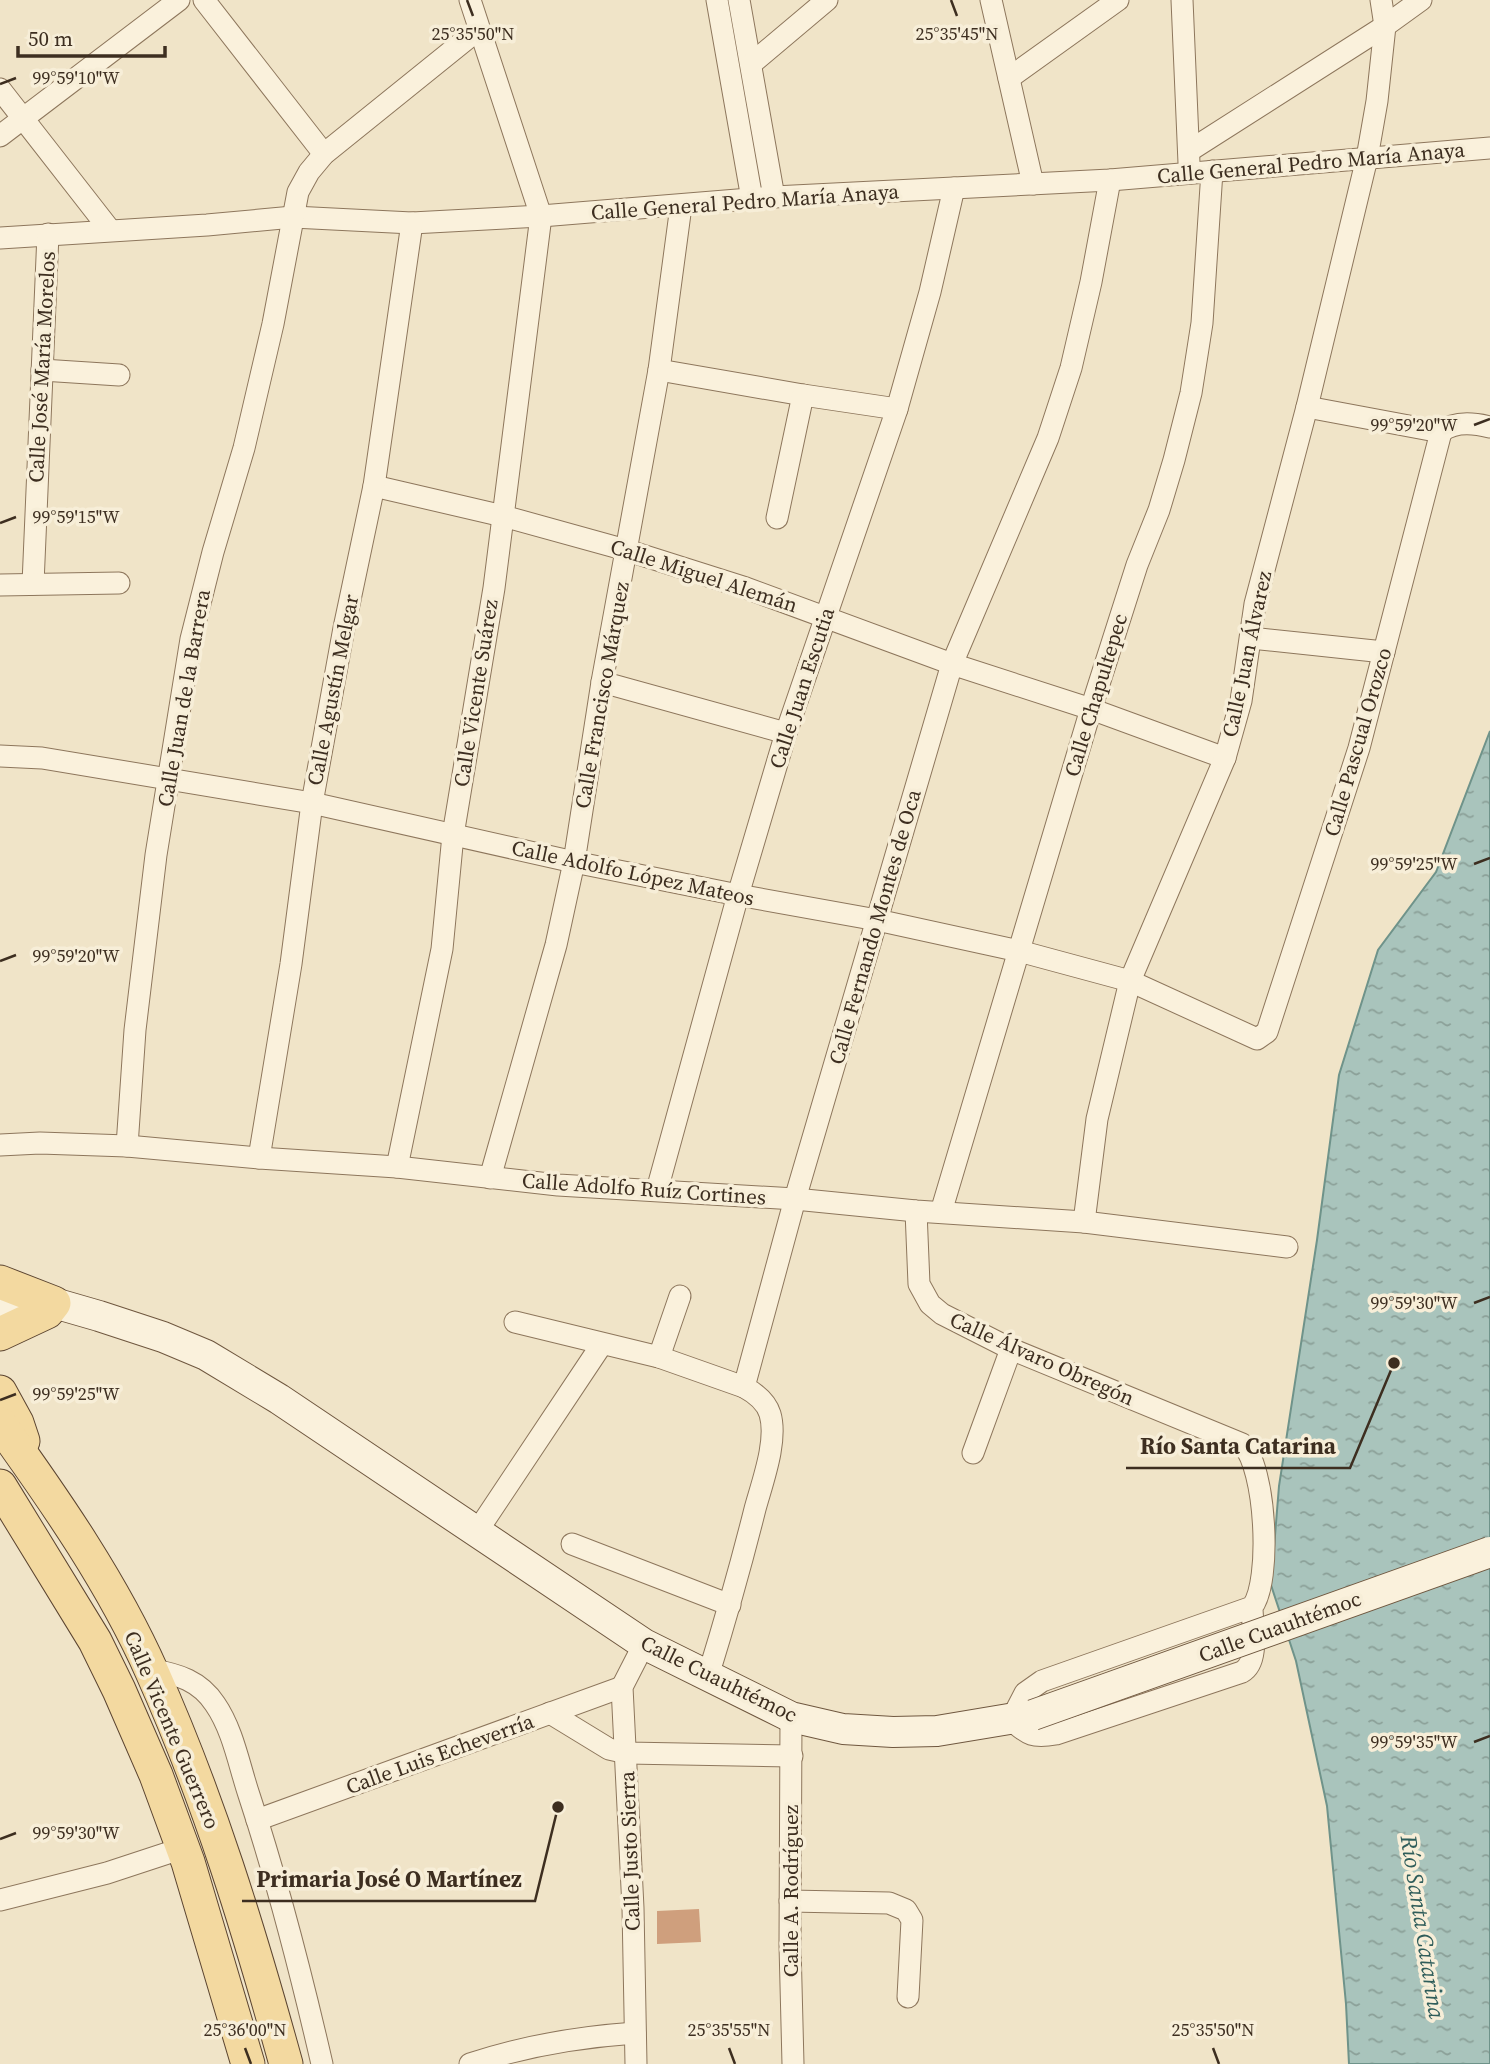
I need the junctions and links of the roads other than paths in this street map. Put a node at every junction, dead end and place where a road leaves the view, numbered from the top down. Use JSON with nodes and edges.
{"nodes":[{"id":1,"x":178,"y":0,"type":"edge"},
{"id":2,"x":204,"y":0,"type":"edge"},
{"id":3,"x":470,"y":0,"type":"edge"},
{"id":4,"x":718,"y":0,"type":"edge"},
{"id":5,"x":739,"y":0,"type":"edge"},
{"id":6,"x":827,"y":0,"type":"edge"},
{"id":7,"x":991,"y":0,"type":"edge"},
{"id":8,"x":1118,"y":0,"type":"edge"},
{"id":9,"x":1182,"y":0,"type":"edge"},
{"id":10,"x":1381,"y":0,"type":"edge"},
{"id":11,"x":1421,"y":0,"type":"edge"},
{"id":12,"x":1385,"y":26,"type":"junction"},
{"id":13,"x":479,"y":29,"type":"junction"},
{"id":14,"x":751,"y":64,"type":"junction"},
{"id":15,"x":1009,"y":78,"type":"junction"},
{"id":16,"x":0,"y":89,"type":"edge"},
{"id":17,"x":23,"y":117,"type":"junction"},
{"id":18,"x":0,"y":136,"type":"edge"},
{"id":19,"x":1490,"y":148,"type":"edge"},
{"id":20,"x":324,"y":154,"type":"junction"},
{"id":21,"x":1367,"y":158,"type":"junction"},
{"id":22,"x":1189,"y":162,"type":"junction"},
{"id":23,"x":1212,"y":171,"type":"junction"},
{"id":24,"x":1110,"y":180,"type":"junction"},
{"id":25,"x":1033,"y":184,"type":"junction"},
{"id":26,"x":954,"y":188,"type":"junction"},
{"id":27,"x":774,"y":197,"type":"junction"},
{"id":28,"x":752,"y":199,"type":"junction"},
{"id":29,"x":681,"y":206,"type":"junction"},
{"id":30,"x":541,"y":216,"type":"junction"},
{"id":31,"x":293,"y":217,"type":"junction"},
{"id":32,"x":412,"y":223,"type":"junction"},
{"id":33,"x":110,"y":230,"type":"junction"},
{"id":34,"x":48,"y":234,"type":"junction"},
{"id":35,"x":0,"y":238,"type":"edge"},
{"id":36,"x":41,"y":370,"type":"junction"},
{"id":37,"x":659,"y":370,"type":"junction"},
{"id":38,"x":119,"y":376,"type":"dead end"},
{"id":39,"x":803,"y":395,"type":"junction"},
{"id":40,"x":1307,"y":407,"type":"junction"},
{"id":41,"x":898,"y":409,"type":"junction"},
{"id":42,"x":1490,"y":427,"type":"edge"},
{"id":43,"x":1441,"y":432,"type":"junction"},
{"id":44,"x":374,"y":486,"type":"junction"},
{"id":45,"x":503,"y":516,"type":"junction"},
{"id":46,"x":777,"y":518,"type":"dead end"},
{"id":47,"x":626,"y":550,"type":"junction"},
{"id":48,"x":119,"y":583,"type":"dead end"},
{"id":49,"x":33,"y":584,"type":"junction"},
{"id":50,"x":0,"y":585,"type":"edge"},
{"id":51,"x":825,"y":616,"type":"junction"},
{"id":52,"x":1251,"y":638,"type":"junction"},
{"id":53,"x":1384,"y":652,"type":"junction"},
{"id":54,"x":952,"y":664,"type":"junction"},
{"id":55,"x":602,"y":682,"type":"junction"},
{"id":56,"x":1091,"y":709,"type":"junction"},
{"id":57,"x":786,"y":733,"type":"junction"},
{"id":58,"x":0,"y":756,"type":"edge"},
{"id":59,"x":1226,"y":758,"type":"junction"},
{"id":60,"x":169,"y":779,"type":"junction"},
{"id":61,"x":312,"y":803,"type":"junction"},
{"id":62,"x":453,"y":835,"type":"junction"},
{"id":63,"x":574,"y":862,"type":"junction"},
{"id":64,"x":738,"y":895,"type":"junction"},
{"id":65,"x":877,"y":920,"type":"junction"},
{"id":66,"x":1019,"y":951,"type":"junction"},
{"id":67,"x":1130,"y":981,"type":"junction"},
{"id":68,"x":1252,"y":1038,"type":"joint"},
{"id":69,"x":0,"y":1144,"type":"edge"},
{"id":70,"x":127,"y":1146,"type":"junction"},
{"id":71,"x":259,"y":1158,"type":"junction"},
{"id":72,"x":397,"y":1167,"type":"junction"},
{"id":73,"x":490,"y":1178,"type":"junction"},
{"id":74,"x":657,"y":1190,"type":"junction"},
{"id":75,"x":795,"y":1199,"type":"junction"},
{"id":76,"x":916,"y":1211,"type":"junction"},
{"id":77,"x":941,"y":1212,"type":"junction"},
{"id":78,"x":1084,"y":1222,"type":"junction"},
{"id":79,"x":1287,"y":1247,"type":"dead end"},
{"id":80,"x":0,"y":1282,"type":"edge"},
{"id":81,"x":0,"y":1294,"type":"edge"},
{"id":82,"x":680,"y":1296,"type":"dead end"},
{"id":83,"x":54,"y":1303,"type":"junction"},
{"id":84,"x":0,"y":1309,"type":"edge"},
{"id":85,"x":515,"y":1322,"type":"dead end"},
{"id":86,"x":0,"y":1334,"type":"edge"},
{"id":87,"x":602,"y":1344,"type":"junction"},
{"id":88,"x":1011,"y":1349,"type":"junction"},
{"id":89,"x":659,"y":1357,"type":"junction"},
{"id":90,"x":744,"y":1387,"type":"junction"},
{"id":91,"x":0,"y":1392,"type":"edge"},
{"id":92,"x":0,"y":1424,"type":"edge"},
{"id":93,"x":973,"y":1453,"type":"dead end"},
{"id":94,"x":27,"y":1461,"type":"junction"},
{"id":95,"x":0,"y":1486,"type":"edge"},
{"id":96,"x":476,"y":1533,"type":"junction"},
{"id":97,"x":572,"y":1544,"type":"dead end"},
{"id":98,"x":1490,"y":1552,"type":"edge"},
{"id":99,"x":730,"y":1605,"type":"junction"},
{"id":100,"x":1252,"y":1607,"type":"junction"},
{"id":101,"x":644,"y":1644,"type":"junction"},
{"id":102,"x":152,"y":1670,"type":"junction"},
{"id":103,"x":708,"y":1676,"type":"junction"},
{"id":104,"x":622,"y":1687,"type":"junction"},
{"id":105,"x":550,"y":1713,"type":"junction"},
{"id":106,"x":791,"y":1717,"type":"junction"},
{"id":107,"x":1022,"y":1717,"type":"junction"},
{"id":108,"x":627,"y":1753,"type":"junction"},
{"id":109,"x":792,"y":1756,"type":"junction"},
{"id":110,"x":257,"y":1820,"type":"junction"},
{"id":111,"x":183,"y":1848,"type":"junction"},
{"id":112,"x":0,"y":1900,"type":"edge"},
{"id":113,"x":790,"y":1901,"type":"junction"},
{"id":114,"x":908,"y":1997,"type":"dead end"},
{"id":115,"x":635,"y":2033,"type":"junction"},
{"id":116,"x":476,"y":2063,"type":"edge"},
{"id":117,"x":248,"y":2064,"type":"edge"},
{"id":118,"x":285,"y":2064,"type":"edge"},
{"id":119,"x":322,"y":2064,"type":"edge"},
{"id":120,"x":636,"y":2064,"type":"edge"},
{"id":121,"x":793,"y":2064,"type":"edge"}],
"edges":[{"from":1,"to":17,"type":"street"},
{"from":2,"to":20,"type":"street"},
{"from":3,"to":13,"type":"street"},
{"from":4,"to":28,"type":"street"},
{"from":5,"to":14,"type":"street"},
{"from":6,"to":14,"type":"street"},
{"from":7,"to":15,"type":"street"},
{"from":8,"to":15,"type":"street"},
{"from":9,"to":22,"type":"street"},
{"from":10,"to":12,"type":"street","name":"Calle Juan Álvarez"},
{"from":11,"to":12,"type":"street"},
{"from":12,"to":21,"type":"street","name":"Calle Juan Álvarez"},
{"from":12,"to":22,"type":"street"},
{"from":13,"to":20,"type":"street","name":"Calle Juan de la Barrera"},
{"from":13,"to":30,"type":"street"},
{"from":14,"to":27,"type":"street"},
{"from":15,"to":25,"type":"street"},
{"from":16,"to":17,"type":"street"},
{"from":17,"to":18,"type":"street"},
{"from":17,"to":33,"type":"street"},
{"from":19,"to":21,"type":"street","name":"Calle General Pedro María Anaya"},
{"from":20,"to":31,"type":"street","name":"Calle Juan de la Barrera"},
{"from":21,"to":23,"type":"street","name":"Calle General Pedro María Anaya"},
{"from":21,"to":40,"type":"street","name":"Calle Juan Álvarez"},
{"from":22,"to":23,"type":"street","name":"Calle General Pedro María Anaya"},
{"from":22,"to":24,"type":"street","name":"Calle General Pedro María Anaya"},
{"from":23,"to":56,"type":"street","name":"Calle Chapultepec"},
{"from":24,"to":25,"type":"street","name":"Calle General Pedro María Anaya"},
{"from":24,"to":54,"type":"street","name":"Calle Fernando Montes de Oca"},
{"from":25,"to":26,"type":"street","name":"Calle General Pedro María Anaya"},
{"from":26,"to":27,"type":"street","name":"Calle General Pedro María Anaya"},
{"from":26,"to":41,"type":"street","name":"Calle Juan Escutia"},
{"from":27,"to":28,"type":"street","name":"Calle General Pedro María Anaya"},
{"from":28,"to":29,"type":"street","name":"Calle General Pedro María Anaya"},
{"from":29,"to":30,"type":"street","name":"Calle General Pedro María Anaya"},
{"from":29,"to":37,"type":"street","name":"Calle Francisco Márquez"},
{"from":30,"to":32,"type":"street","name":"Calle General Pedro María Anaya"},
{"from":30,"to":45,"type":"street","name":"Calle Vicente Suárez"},
{"from":31,"to":32,"type":"street","name":"Calle General Pedro María Anaya"},
{"from":31,"to":33,"type":"street","name":"Calle General Pedro María Anaya"},
{"from":31,"to":60,"type":"street","name":"Calle Juan de la Barrera"},
{"from":32,"to":44,"type":"street","name":"Calle Agustín Melgar"},
{"from":33,"to":34,"type":"street","name":"Calle General Pedro María Anaya"},
{"from":34,"to":35,"type":"street","name":"Calle General Pedro María Anaya"},
{"from":34,"to":36,"type":"street","name":"Calle José María Morelos"},
{"from":36,"to":38,"type":"street"},
{"from":36,"to":49,"type":"street","name":"Calle José María Morelos"},
{"from":37,"to":39,"type":"street"},
{"from":37,"to":47,"type":"street","name":"Calle Francisco Márquez"},
{"from":39,"to":41,"type":"street"},
{"from":39,"to":46,"type":"street"},
{"from":40,"to":43,"type":"street"},
{"from":40,"to":52,"type":"street","name":"Calle Juan Álvarez"},
{"from":41,"to":51,"type":"street","name":"Calle Juan Escutia"},
{"from":42,"to":43,"type":"street"},
{"from":43,"to":53,"type":"street","name":"Calle Pascual Orozco"},
{"from":44,"to":45,"type":"street","name":"Calle Miguel Alemán"},
{"from":44,"to":61,"type":"street","name":"Calle Agustín Melgar"},
{"from":45,"to":47,"type":"street","name":"Calle Miguel Alemán"},
{"from":45,"to":62,"type":"street","name":"Calle Vicente Suárez"},
{"from":47,"to":51,"type":"street","name":"Calle Miguel Alemán"},
{"from":47,"to":55,"type":"street","name":"Calle Francisco Márquez"},
{"from":48,"to":49,"type":"street"},
{"from":49,"to":50,"type":"street"},
{"from":51,"to":54,"type":"street","name":"Calle Miguel Alemán"},
{"from":51,"to":57,"type":"street","name":"Calle Juan Escutia"},
{"from":52,"to":53,"type":"street"},
{"from":52,"to":59,"type":"street","name":"Calle Juan Álvarez"},
{"from":53,"to":68,"type":"street","name":"Calle Pascual Orozco"},
{"from":54,"to":56,"type":"street","name":"Calle Miguel Alemán"},
{"from":54,"to":65,"type":"street","name":"Calle Fernando Montes de Oca"},
{"from":55,"to":57,"type":"street"},
{"from":55,"to":63,"type":"street","name":"Calle Francisco Márquez"},
{"from":56,"to":59,"type":"street","name":"Calle Miguel Alemán"},
{"from":56,"to":66,"type":"street","name":"Calle Chapultepec"},
{"from":57,"to":64,"type":"street","name":"Calle Juan Escutia"},
{"from":58,"to":60,"type":"street","name":"Calle Adolfo López Mateos"},
{"from":59,"to":67,"type":"street","name":"Calle Juan Álvarez"},
{"from":60,"to":61,"type":"street","name":"Calle Adolfo López Mateos"},
{"from":60,"to":70,"type":"street","name":"Calle Juan de la Barrera"},
{"from":61,"to":62,"type":"street","name":"Calle Adolfo López Mateos"},
{"from":61,"to":71,"type":"street","name":"Calle Agustín Melgar"},
{"from":62,"to":63,"type":"street","name":"Calle Adolfo López Mateos"},
{"from":62,"to":72,"type":"street","name":"Calle Vicente Suárez"},
{"from":63,"to":64,"type":"street","name":"Calle Adolfo López Mateos"},
{"from":63,"to":73,"type":"street","name":"Calle Francisco Márquez"},
{"from":64,"to":65,"type":"street","name":"Calle Adolfo López Mateos"},
{"from":64,"to":74,"type":"street","name":"Calle Juan Escutia"},
{"from":65,"to":66,"type":"street","name":"Calle Adolfo López Mateos"},
{"from":65,"to":75,"type":"street","name":"Calle Fernando Montes de Oca"},
{"from":66,"to":67,"type":"street","name":"Calle Adolfo López Mateos"},
{"from":66,"to":77,"type":"street","name":"Calle Chapultepec"},
{"from":67,"to":68,"type":"street","name":"Calle Adolfo López Mateos"},
{"from":67,"to":78,"type":"street","name":"Calle Juan Álvarez"},
{"from":69,"to":70,"type":"street","name":"Calle Adolfo Ruíz Cortines"},
{"from":70,"to":71,"type":"street","name":"Calle Adolfo Ruíz Cortines"},
{"from":71,"to":72,"type":"street","name":"Calle Adolfo Ruíz Cortines"},
{"from":72,"to":73,"type":"street","name":"Calle Adolfo Ruíz Cortines"},
{"from":73,"to":74,"type":"street","name":"Calle Adolfo Ruíz Cortines"},
{"from":74,"to":75,"type":"street","name":"Calle Adolfo Ruíz Cortines"},
{"from":75,"to":76,"type":"street","name":"Calle Adolfo Ruíz Cortines"},
{"from":75,"to":90,"type":"street","name":"Calle Fernando Montes de Oca"},
{"from":76,"to":77,"type":"street","name":"Calle Adolfo Ruíz Cortines"},
{"from":76,"to":88,"type":"street","name":"Calle Álvaro Obregón"},
{"from":77,"to":78,"type":"street","name":"Calle Adolfo Ruíz Cortines"},
{"from":78,"to":79,"type":"street","name":"Calle Adolfo Ruíz Cortines"},
{"from":80,"to":83,"type":"main road"},
{"from":81,"to":83,"type":"street"},
{"from":82,"to":89,"type":"street"},
{"from":83,"to":84,"type":"street"},
{"from":83,"to":86,"type":"main road"},
{"from":83,"to":96,"type":"street","name":"Calle Cuauhtémoc"},
{"from":85,"to":87,"type":"street"},
{"from":87,"to":89,"type":"street"},
{"from":87,"to":96,"type":"street"},
{"from":88,"to":93,"type":"street"},
{"from":88,"to":100,"type":"street","name":"Calle Álvaro Obregón"},
{"from":89,"to":90,"type":"street"},
{"from":90,"to":99,"type":"street"},
{"from":91,"to":94,"type":"main road"},
{"from":92,"to":94,"type":"main road","name":"Calle Vicente Guerrero"},
{"from":94,"to":102,"type":"main road","name":"Calle Vicente Guerrero"},
{"from":95,"to":111,"type":"main road","name":"Calle Vicente Guerrero"},
{"from":96,"to":101,"type":"street","name":"Calle Cuauhtémoc"},
{"from":97,"to":99,"type":"street"},
{"from":98,"to":107,"type":"street","name":"Calle Cuauhtémoc","bridge":true},
{"from":99,"to":103,"type":"street"},
{"from":100,"to":107,"type":"street"},
{"from":100,"to":107,"type":"street"},
{"from":101,"to":103,"type":"street","name":"Calle Cuauhtémoc"},
{"from":101,"to":104,"type":"street"},
{"from":102,"to":110,"type":"street"},
{"from":102,"to":118,"type":"main road","name":"Calle Vicente Guerrero"},
{"from":103,"to":106,"type":"street","name":"Calle Cuauhtémoc"},
{"from":104,"to":105,"type":"street","name":"Calle Luis Echeverría"},
{"from":104,"to":108,"type":"street","name":"Calle Justo Sierra"},
{"from":105,"to":108,"type":"street"},
{"from":105,"to":110,"type":"street","name":"Calle Luis Echeverría"},
{"from":106,"to":107,"type":"street","name":"Calle Cuauhtémoc"},
{"from":106,"to":109,"type":"street","name":"Calle A. Rodríguez"},
{"from":108,"to":109,"type":"street"},
{"from":108,"to":115,"type":"street","name":"Calle Justo Sierra"},
{"from":109,"to":113,"type":"street","name":"Calle A. Rodríguez"},
{"from":110,"to":119,"type":"street"},
{"from":111,"to":112,"type":"street"},
{"from":111,"to":117,"type":"main road","name":"Calle Vicente Guerrero"},
{"from":113,"to":114,"type":"street"},
{"from":113,"to":121,"type":"street","name":"Calle A. Rodríguez"},
{"from":115,"to":116,"type":"street"},
{"from":115,"to":120,"type":"street","name":"Calle Justo Sierra"}]}
